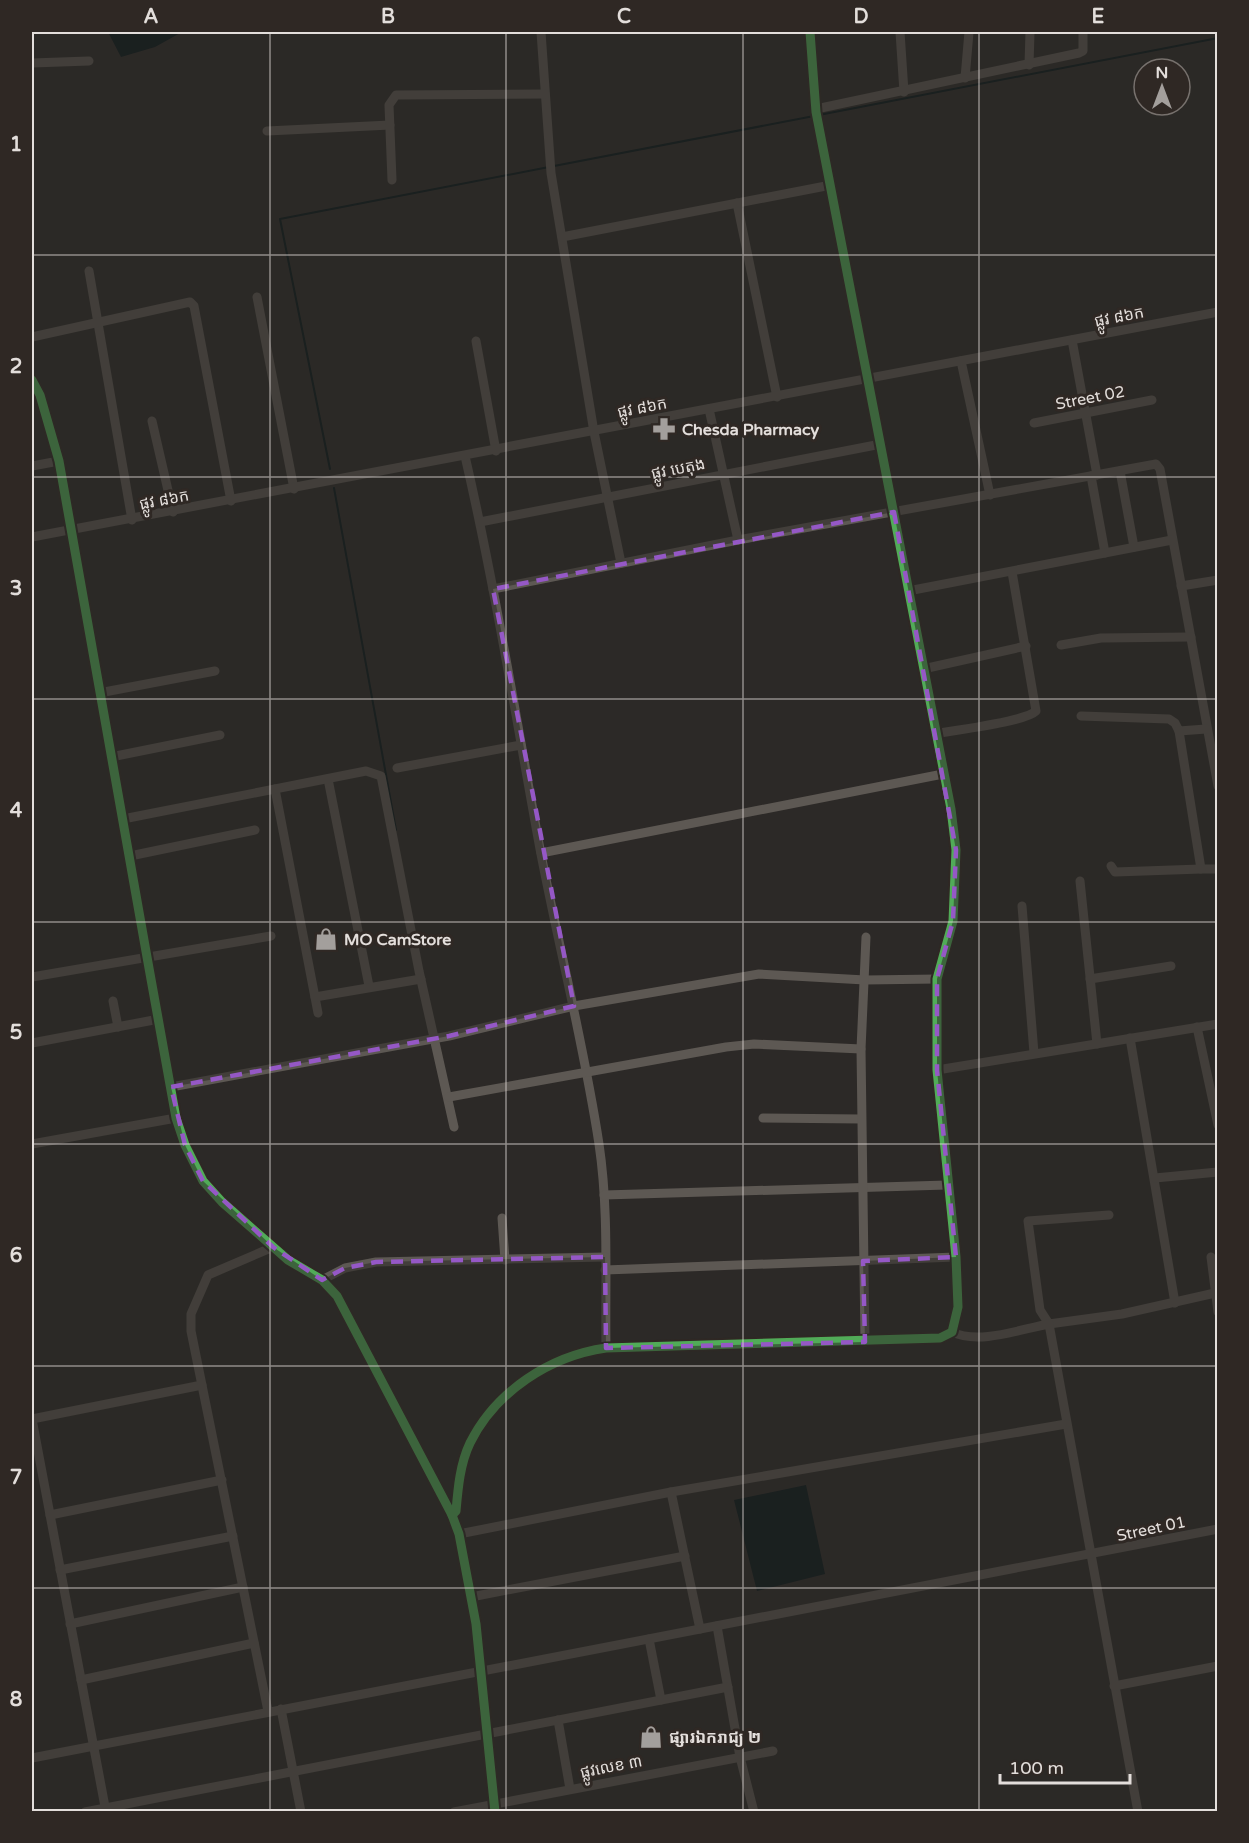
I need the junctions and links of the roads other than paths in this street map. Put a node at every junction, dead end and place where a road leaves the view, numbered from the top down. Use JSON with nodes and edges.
{"nodes":[{"id":1,"x":535,"y":32,"type":"edge"},
{"id":2,"x":541,"y":32,"type":"edge"},
{"id":3,"x":810,"y":32,"type":"edge"},
{"id":4,"x":900,"y":32,"type":"edge"},
{"id":5,"x":969,"y":32,"type":"edge"},
{"id":6,"x":1030,"y":32,"type":"edge"},
{"id":7,"x":1083,"y":32,"type":"edge"},
{"id":8,"x":89,"y":61,"type":"dead end"},
{"id":9,"x":32,"y":63,"type":"edge"},
{"id":10,"x":1029,"y":65,"type":"junction"},
{"id":11,"x":965,"y":78,"type":"junction"},
{"id":12,"x":904,"y":92,"type":"junction"},
{"id":13,"x":545,"y":94,"type":"junction"},
{"id":14,"x":816,"y":113,"type":"junction"},
{"id":15,"x":390,"y":125,"type":"junction"},
{"id":16,"x":267,"y":131,"type":"dead end"},
{"id":17,"x":392,"y":180,"type":"dead end"},
{"id":18,"x":831,"y":185,"type":"junction"},
{"id":19,"x":737,"y":203,"type":"junction"},
{"id":20,"x":562,"y":237,"type":"junction"},
{"id":21,"x":89,"y":271,"type":"dead end"},
{"id":22,"x":257,"y":297,"type":"dead end"},
{"id":23,"x":1218,"y":312,"type":"edge"},
{"id":24,"x":97,"y":322,"type":"junction"},
{"id":25,"x":32,"y":337,"type":"edge"},
{"id":26,"x":476,"y":340,"type":"dead end"},
{"id":27,"x":1072,"y":340,"type":"junction"},
{"id":28,"x":961,"y":362,"type":"junction"},
{"id":29,"x":32,"y":380,"type":"edge"},
{"id":30,"x":866,"y":380,"type":"junction"},
{"id":31,"x":36,"y":396,"type":"edge"},
{"id":32,"x":777,"y":397,"type":"junction"},
{"id":33,"x":1152,"y":400,"type":"dead end"},
{"id":34,"x":709,"y":409,"type":"junction"},
{"id":35,"x":1085,"y":413,"type":"junction"},
{"id":36,"x":152,"y":421,"type":"dead end"},
{"id":37,"x":1034,"y":423,"type":"dead end"},
{"id":38,"x":594,"y":432,"type":"junction"},
{"id":39,"x":881,"y":444,"type":"junction"},
{"id":40,"x":496,"y":451,"type":"junction"},
{"id":41,"x":465,"y":456,"type":"junction"},
{"id":42,"x":59,"y":461,"type":"junction"},
{"id":43,"x":32,"y":466,"type":"edge"},
{"id":44,"x":1120,"y":471,"type":"junction"},
{"id":45,"x":722,"y":475,"type":"junction"},
{"id":46,"x":1094,"y":475,"type":"junction"},
{"id":47,"x":294,"y":489,"type":"junction"},
{"id":48,"x":990,"y":495,"type":"junction"},
{"id":49,"x":606,"y":498,"type":"junction"},
{"id":50,"x":231,"y":501,"type":"junction"},
{"id":51,"x":173,"y":512,"type":"junction"},
{"id":52,"x":894,"y":512,"type":"junction"},
{"id":53,"x":132,"y":520,"type":"junction"},
{"id":54,"x":480,"y":522,"type":"junction"},
{"id":55,"x":72,"y":532,"type":"junction"},
{"id":56,"x":32,"y":537,"type":"edge"},
{"id":57,"x":738,"y":540,"type":"junction"},
{"id":58,"x":1172,"y":540,"type":"junction"},
{"id":59,"x":1134,"y":547,"type":"junction"},
{"id":60,"x":1105,"y":553,"type":"junction"},
{"id":61,"x":621,"y":563,"type":"junction"},
{"id":62,"x":1012,"y":572,"type":"junction"},
{"id":63,"x":1218,"y":580,"type":"edge"},
{"id":64,"x":1181,"y":586,"type":"junction"},
{"id":65,"x":493,"y":589,"type":"junction"},
{"id":66,"x":908,"y":591,"type":"junction"},
{"id":67,"x":1191,"y":637,"type":"junction"},
{"id":68,"x":1061,"y":645,"type":"dead end"},
{"id":69,"x":1026,"y":646,"type":"junction"},
{"id":70,"x":923,"y":669,"type":"junction"},
{"id":71,"x":214,"y":671,"type":"dead end"},
{"id":72,"x":99,"y":693,"type":"junction"},
{"id":73,"x":1081,"y":716,"type":"dead end"},
{"id":74,"x":1206,"y":729,"type":"junction"},
{"id":75,"x":1179,"y":731,"type":"junction"},
{"id":76,"x":935,"y":734,"type":"junction"},
{"id":77,"x":220,"y":735,"type":"dead end"},
{"id":78,"x":521,"y":744,"type":"junction"},
{"id":79,"x":111,"y":757,"type":"junction"},
{"id":80,"x":397,"y":768,"type":"dead end"},
{"id":81,"x":943,"y":774,"type":"junction"},
{"id":82,"x":328,"y":779,"type":"junction"},
{"id":83,"x":1218,"y":786,"type":"edge"},
{"id":84,"x":275,"y":789,"type":"junction"},
{"id":85,"x":123,"y":819,"type":"junction"},
{"id":86,"x":255,"y":830,"type":"dead end"},
{"id":87,"x":541,"y":853,"type":"junction"},
{"id":88,"x":130,"y":856,"type":"junction"},
{"id":89,"x":1111,"y":866,"type":"dead end"},
{"id":90,"x":1201,"y":869,"type":"junction"},
{"id":91,"x":1218,"y":869,"type":"edge"},
{"id":92,"x":1080,"y":881,"type":"dead end"},
{"id":93,"x":1022,"y":906,"type":"dead end"},
{"id":94,"x":271,"y":936,"type":"dead end"},
{"id":95,"x":866,"y":937,"type":"dead end"},
{"id":96,"x":147,"y":957,"type":"junction"},
{"id":97,"x":1171,"y":966,"type":"dead end"},
{"id":98,"x":32,"y":977,"type":"edge"},
{"id":99,"x":421,"y":979,"type":"junction"},
{"id":100,"x":937,"y":979,"type":"junction"},
{"id":101,"x":1090,"y":979,"type":"junction"},
{"id":102,"x":865,"y":980,"type":"junction"},
{"id":103,"x":369,"y":986,"type":"junction"},
{"id":104,"x":315,"y":997,"type":"junction"},
{"id":105,"x":113,"y":1001,"type":"dead end"},
{"id":106,"x":574,"y":1006,"type":"junction"},
{"id":107,"x":318,"y":1013,"type":"dead end"},
{"id":108,"x":159,"y":1019,"type":"junction"},
{"id":109,"x":1218,"y":1024,"type":"edge"},
{"id":110,"x":118,"y":1027,"type":"junction"},
{"id":111,"x":1197,"y":1027,"type":"junction"},
{"id":112,"x":435,"y":1038,"type":"junction"},
{"id":113,"x":1130,"y":1038,"type":"junction"},
{"id":114,"x":32,"y":1043,"type":"edge"},
{"id":115,"x":1097,"y":1044,"type":"junction"},
{"id":116,"x":861,"y":1050,"type":"junction"},
{"id":117,"x":1034,"y":1053,"type":"junction"},
{"id":118,"x":938,"y":1070,"type":"junction"},
{"id":119,"x":586,"y":1072,"type":"junction"},
{"id":120,"x":171,"y":1087,"type":"junction"},
{"id":121,"x":448,"y":1097,"type":"junction"},
{"id":122,"x":177,"y":1118,"type":"junction"},
{"id":123,"x":763,"y":1118,"type":"dead end"},
{"id":124,"x":861,"y":1119,"type":"junction"},
{"id":125,"x":1218,"y":1125,"type":"edge"},
{"id":126,"x":454,"y":1127,"type":"dead end"},
{"id":127,"x":32,"y":1144,"type":"edge"},
{"id":128,"x":1218,"y":1172,"type":"edge"},
{"id":129,"x":1155,"y":1178,"type":"junction"},
{"id":130,"x":947,"y":1185,"type":"junction"},
{"id":131,"x":863,"y":1186,"type":"junction"},
{"id":132,"x":604,"y":1195,"type":"junction"},
{"id":133,"x":1109,"y":1215,"type":"dead end"},
{"id":134,"x":502,"y":1218,"type":"dead end"},
{"id":135,"x":273,"y":1247,"type":"junction"},
{"id":136,"x":605,"y":1257,"type":"junction"},
{"id":137,"x":956,"y":1257,"type":"junction"},
{"id":138,"x":1211,"y":1257,"type":"dead end"},
{"id":139,"x":505,"y":1260,"type":"junction"},
{"id":140,"x":863,"y":1261,"type":"junction"},
{"id":141,"x":605,"y":1270,"type":"junction"},
{"id":142,"x":322,"y":1280,"type":"junction"},
{"id":143,"x":1215,"y":1293,"type":"junction"},
{"id":144,"x":1175,"y":1303,"type":"junction"},
{"id":145,"x":1218,"y":1312,"type":"edge"},
{"id":146,"x":1049,"y":1324,"type":"junction"},
{"id":147,"x":952,"y":1332,"type":"junction"},
{"id":148,"x":865,"y":1342,"type":"junction"},
{"id":149,"x":606,"y":1348,"type":"junction"},
{"id":150,"x":202,"y":1384,"type":"junction"},
{"id":151,"x":32,"y":1419,"type":"edge"},
{"id":152,"x":1066,"y":1424,"type":"junction"},
{"id":153,"x":222,"y":1480,"type":"junction"},
{"id":154,"x":671,"y":1492,"type":"junction"},
{"id":155,"x":50,"y":1515,"type":"junction"},
{"id":156,"x":452,"y":1515,"type":"junction"},
{"id":157,"x":1218,"y":1529,"type":"edge"},
{"id":158,"x":459,"y":1534,"type":"junction"},
{"id":159,"x":233,"y":1536,"type":"junction"},
{"id":160,"x":685,"y":1556,"type":"junction"},
{"id":161,"x":1090,"y":1556,"type":"junction"},
{"id":162,"x":60,"y":1570,"type":"junction"},
{"id":163,"x":243,"y":1587,"type":"junction"},
{"id":164,"x":471,"y":1597,"type":"junction"},
{"id":165,"x":70,"y":1624,"type":"junction"},
{"id":166,"x":717,"y":1626,"type":"junction"},
{"id":167,"x":700,"y":1629,"type":"junction"},
{"id":168,"x":649,"y":1639,"type":"junction"},
{"id":169,"x":255,"y":1644,"type":"junction"},
{"id":170,"x":1218,"y":1666,"type":"edge"},
{"id":171,"x":481,"y":1670,"type":"junction"},
{"id":172,"x":81,"y":1680,"type":"junction"},
{"id":173,"x":1114,"y":1686,"type":"junction"},
{"id":174,"x":728,"y":1687,"type":"junction"},
{"id":175,"x":662,"y":1700,"type":"junction"},
{"id":176,"x":281,"y":1709,"type":"junction"},
{"id":177,"x":268,"y":1711,"type":"junction"},
{"id":178,"x":558,"y":1720,"type":"junction"},
{"id":179,"x":487,"y":1734,"type":"junction"},
{"id":180,"x":93,"y":1745,"type":"junction"},
{"id":181,"x":773,"y":1751,"type":"dead end"},
{"id":182,"x":740,"y":1757,"type":"junction"},
{"id":183,"x":32,"y":1758,"type":"edge"},
{"id":184,"x":293,"y":1771,"type":"junction"},
{"id":185,"x":570,"y":1789,"type":"junction"},
{"id":186,"x":495,"y":1808,"type":"edge"},
{"id":187,"x":106,"y":1810,"type":"edge"},
{"id":188,"x":85,"y":1812,"type":"edge"},
{"id":189,"x":301,"y":1812,"type":"edge"},
{"id":190,"x":454,"y":1812,"type":"edge"},
{"id":191,"x":754,"y":1812,"type":"edge"},
{"id":192,"x":1138,"y":1812,"type":"edge"}],
"edges":[{"from":1,"to":2,"type":"street"},
{"from":2,"to":13,"type":"street"},
{"from":3,"to":14,"type":"street"},
{"from":4,"to":12,"type":"street"},
{"from":5,"to":11,"type":"street"},
{"from":6,"to":10,"type":"street"},
{"from":7,"to":10,"type":"street"},
{"from":8,"to":9,"type":"street"},
{"from":10,"to":11,"type":"street"},
{"from":11,"to":12,"type":"street"},
{"from":12,"to":14,"type":"street"},
{"from":13,"to":15,"type":"street"},
{"from":13,"to":20,"type":"street"},
{"from":14,"to":18,"type":"street"},
{"from":15,"to":16,"type":"street"},
{"from":15,"to":17,"type":"street"},
{"from":18,"to":19,"type":"street"},
{"from":18,"to":30,"type":"street"},
{"from":19,"to":20,"type":"street"},
{"from":19,"to":32,"type":"street"},
{"from":20,"to":38,"type":"street"},
{"from":21,"to":24,"type":"street"},
{"from":22,"to":47,"type":"street"},
{"from":23,"to":27,"type":"street","name":"ផ្លូវ ៨៦ក"},
{"from":24,"to":25,"type":"street"},
{"from":24,"to":50,"type":"street"},
{"from":24,"to":53,"type":"street"},
{"from":26,"to":40,"type":"street"},
{"from":27,"to":28,"type":"street","name":"ផ្លូវ ៨៦ក"},
{"from":27,"to":35,"type":"street"},
{"from":28,"to":30,"type":"street","name":"ផ្លូវ ៨៦ក"},
{"from":28,"to":48,"type":"street"},
{"from":29,"to":31,"type":"street"},
{"from":30,"to":32,"type":"street","name":"ផ្លូវ ៨៦ក"},
{"from":30,"to":39,"type":"street"},
{"from":31,"to":42,"type":"street"},
{"from":32,"to":34,"type":"street","name":"ផ្លូវ ៨៦ក"},
{"from":33,"to":35,"type":"street","name":"Street 02"},
{"from":34,"to":38,"type":"street","name":"ផ្លូវ ៨៦ក"},
{"from":34,"to":45,"type":"street"},
{"from":35,"to":37,"type":"street","name":"Street 02"},
{"from":35,"to":46,"type":"street"},
{"from":36,"to":51,"type":"street"},
{"from":38,"to":40,"type":"street","name":"ផ្លូវ ៨៦ក"},
{"from":38,"to":49,"type":"street"},
{"from":39,"to":45,"type":"street","name":"ផ្លូវ បេតុង"},
{"from":39,"to":52,"type":"street"},
{"from":40,"to":41,"type":"street","name":"ផ្លូវ ៨៦ក"},
{"from":41,"to":47,"type":"street","name":"ផ្លូវ ៨៦ក"},
{"from":41,"to":54,"type":"street"},
{"from":42,"to":43,"type":"street"},
{"from":42,"to":55,"type":"street"},
{"from":44,"to":46,"type":"street"},
{"from":44,"to":58,"type":"street"},
{"from":44,"to":59,"type":"street"},
{"from":45,"to":49,"type":"street","name":"ផ្លូវ បេតុង"},
{"from":45,"to":57,"type":"street"},
{"from":46,"to":48,"type":"street"},
{"from":46,"to":60,"type":"street"},
{"from":47,"to":50,"type":"street","name":"ផ្លូវ ៨៦ក"},
{"from":48,"to":52,"type":"street"},
{"from":49,"to":54,"type":"street","name":"ផ្លូវ បេតុង"},
{"from":49,"to":61,"type":"street"},
{"from":50,"to":51,"type":"street","name":"ផ្លូវ ៨៦ក"},
{"from":51,"to":53,"type":"street","name":"ផ្លូវ ៨៦ក"},
{"from":52,"to":57,"type":"street"},
{"from":52,"to":66,"type":"street"},
{"from":53,"to":55,"type":"street","name":"ផ្លូវ ៨៦ក"},
{"from":54,"to":65,"type":"street"},
{"from":55,"to":56,"type":"street","name":"ផ្លូវ ៨៦ក"},
{"from":55,"to":72,"type":"street"},
{"from":57,"to":61,"type":"street"},
{"from":58,"to":59,"type":"street"},
{"from":58,"to":64,"type":"street"},
{"from":59,"to":60,"type":"street"},
{"from":60,"to":62,"type":"street"},
{"from":61,"to":65,"type":"street"},
{"from":62,"to":66,"type":"street"},
{"from":62,"to":69,"type":"street"},
{"from":63,"to":64,"type":"street"},
{"from":64,"to":67,"type":"street"},
{"from":65,"to":78,"type":"street"},
{"from":66,"to":70,"type":"street"},
{"from":67,"to":68,"type":"street"},
{"from":67,"to":74,"type":"street"},
{"from":69,"to":70,"type":"street"},
{"from":69,"to":76,"type":"street"},
{"from":70,"to":76,"type":"street"},
{"from":71,"to":72,"type":"street"},
{"from":72,"to":79,"type":"street"},
{"from":73,"to":75,"type":"street"},
{"from":74,"to":75,"type":"street"},
{"from":74,"to":83,"type":"street"},
{"from":75,"to":90,"type":"street"},
{"from":76,"to":81,"type":"street"},
{"from":77,"to":79,"type":"street"},
{"from":78,"to":80,"type":"street"},
{"from":78,"to":87,"type":"street"},
{"from":79,"to":85,"type":"street"},
{"from":81,"to":87,"type":"street"},
{"from":81,"to":100,"type":"street"},
{"from":82,"to":84,"type":"street"},
{"from":82,"to":99,"type":"street"},
{"from":82,"to":103,"type":"street"},
{"from":84,"to":85,"type":"street"},
{"from":84,"to":104,"type":"street"},
{"from":85,"to":88,"type":"street"},
{"from":86,"to":88,"type":"street"},
{"from":87,"to":106,"type":"street"},
{"from":88,"to":96,"type":"street"},
{"from":89,"to":90,"type":"street"},
{"from":90,"to":91,"type":"street"},
{"from":92,"to":101,"type":"street"},
{"from":93,"to":117,"type":"street"},
{"from":94,"to":96,"type":"street"},
{"from":95,"to":102,"type":"street"},
{"from":96,"to":98,"type":"street"},
{"from":96,"to":108,"type":"street"},
{"from":97,"to":101,"type":"street"},
{"from":99,"to":103,"type":"street"},
{"from":99,"to":112,"type":"street"},
{"from":100,"to":102,"type":"street"},
{"from":100,"to":118,"type":"street"},
{"from":101,"to":115,"type":"street"},
{"from":102,"to":106,"type":"street"},
{"from":102,"to":116,"type":"street"},
{"from":103,"to":104,"type":"street"},
{"from":104,"to":107,"type":"street"},
{"from":105,"to":110,"type":"street"},
{"from":106,"to":112,"type":"street"},
{"from":106,"to":119,"type":"street"},
{"from":108,"to":110,"type":"street"},
{"from":108,"to":120,"type":"street"},
{"from":109,"to":111,"type":"street"},
{"from":110,"to":114,"type":"street"},
{"from":111,"to":113,"type":"street"},
{"from":111,"to":125,"type":"street"},
{"from":112,"to":120,"type":"street"},
{"from":112,"to":121,"type":"street"},
{"from":113,"to":115,"type":"street"},
{"from":113,"to":129,"type":"street"},
{"from":115,"to":117,"type":"street"},
{"from":116,"to":119,"type":"street"},
{"from":116,"to":124,"type":"street"},
{"from":117,"to":118,"type":"street"},
{"from":118,"to":130,"type":"street"},
{"from":119,"to":121,"type":"street"},
{"from":119,"to":132,"type":"street"},
{"from":120,"to":122,"type":"street"},
{"from":121,"to":126,"type":"street"},
{"from":122,"to":127,"type":"street"},
{"from":122,"to":135,"type":"street"},
{"from":123,"to":124,"type":"street"},
{"from":124,"to":131,"type":"street"},
{"from":128,"to":129,"type":"street"},
{"from":129,"to":144,"type":"street"},
{"from":130,"to":131,"type":"street"},
{"from":130,"to":137,"type":"street"},
{"from":131,"to":132,"type":"street"},
{"from":131,"to":140,"type":"street"},
{"from":132,"to":136,"type":"street"},
{"from":133,"to":146,"type":"street"},
{"from":134,"to":139,"type":"street"},
{"from":135,"to":142,"type":"street"},
{"from":135,"to":150,"type":"street"},
{"from":136,"to":139,"type":"street"},
{"from":136,"to":141,"type":"street"},
{"from":137,"to":140,"type":"street"},
{"from":137,"to":147,"type":"street"},
{"from":138,"to":143,"type":"street"},
{"from":139,"to":142,"type":"street"},
{"from":140,"to":141,"type":"street"},
{"from":140,"to":148,"type":"street"},
{"from":141,"to":149,"type":"street"},
{"from":142,"to":156,"type":"street"},
{"from":143,"to":144,"type":"street"},
{"from":143,"to":145,"type":"street"},
{"from":144,"to":146,"type":"street"},
{"from":146,"to":147,"type":"street"},
{"from":146,"to":152,"type":"street"},
{"from":147,"to":148,"type":"street"},
{"from":148,"to":149,"type":"street"},
{"from":149,"to":156,"type":"street"},
{"from":150,"to":151,"type":"street"},
{"from":150,"to":153,"type":"street"},
{"from":151,"to":155,"type":"street"},
{"from":152,"to":154,"type":"street"},
{"from":152,"to":161,"type":"street"},
{"from":153,"to":155,"type":"street"},
{"from":153,"to":159,"type":"street"},
{"from":154,"to":158,"type":"street"},
{"from":154,"to":160,"type":"street"},
{"from":155,"to":162,"type":"street"},
{"from":156,"to":158,"type":"street"},
{"from":157,"to":161,"type":"street","name":"Street 01"},
{"from":158,"to":164,"type":"street"},
{"from":159,"to":162,"type":"street"},
{"from":159,"to":163,"type":"street"},
{"from":160,"to":164,"type":"street"},
{"from":160,"to":167,"type":"street"},
{"from":161,"to":166,"type":"street","name":"Street 01"},
{"from":161,"to":173,"type":"street"},
{"from":162,"to":165,"type":"street"},
{"from":163,"to":165,"type":"street"},
{"from":163,"to":169,"type":"street"},
{"from":164,"to":171,"type":"street"},
{"from":165,"to":172,"type":"street"},
{"from":166,"to":167,"type":"street","name":"Street 01"},
{"from":166,"to":174,"type":"street"},
{"from":167,"to":168,"type":"street","name":"Street 01"},
{"from":168,"to":171,"type":"street","name":"Street 01"},
{"from":168,"to":175,"type":"street"},
{"from":169,"to":172,"type":"street"},
{"from":169,"to":177,"type":"street"},
{"from":170,"to":173,"type":"street"},
{"from":171,"to":176,"type":"street","name":"Street 01"},
{"from":171,"to":179,"type":"street"},
{"from":172,"to":180,"type":"street"},
{"from":173,"to":192,"type":"street"},
{"from":174,"to":175,"type":"street"},
{"from":174,"to":182,"type":"street"},
{"from":175,"to":178,"type":"street"},
{"from":176,"to":177,"type":"street","name":"Street 01"},
{"from":176,"to":184,"type":"street"},
{"from":177,"to":180,"type":"street","name":"Street 01"},
{"from":178,"to":179,"type":"street"},
{"from":178,"to":185,"type":"street"},
{"from":179,"to":184,"type":"street"},
{"from":179,"to":186,"type":"street"},
{"from":180,"to":183,"type":"street","name":"Street 01"},
{"from":180,"to":187,"type":"street"},
{"from":181,"to":182,"type":"street","name":"ផ្លូវលេខ ៣"},
{"from":182,"to":185,"type":"street","name":"ផ្លូវលេខ ៣"},
{"from":182,"to":191,"type":"street"},
{"from":184,"to":187,"type":"street"},
{"from":184,"to":189,"type":"street"},
{"from":185,"to":186,"type":"street","name":"ផ្លូវលេខ ៣"},
{"from":186,"to":190,"type":"street","name":"ផ្លូវលេខ ៣"},
{"from":187,"to":188,"type":"street"}]}
